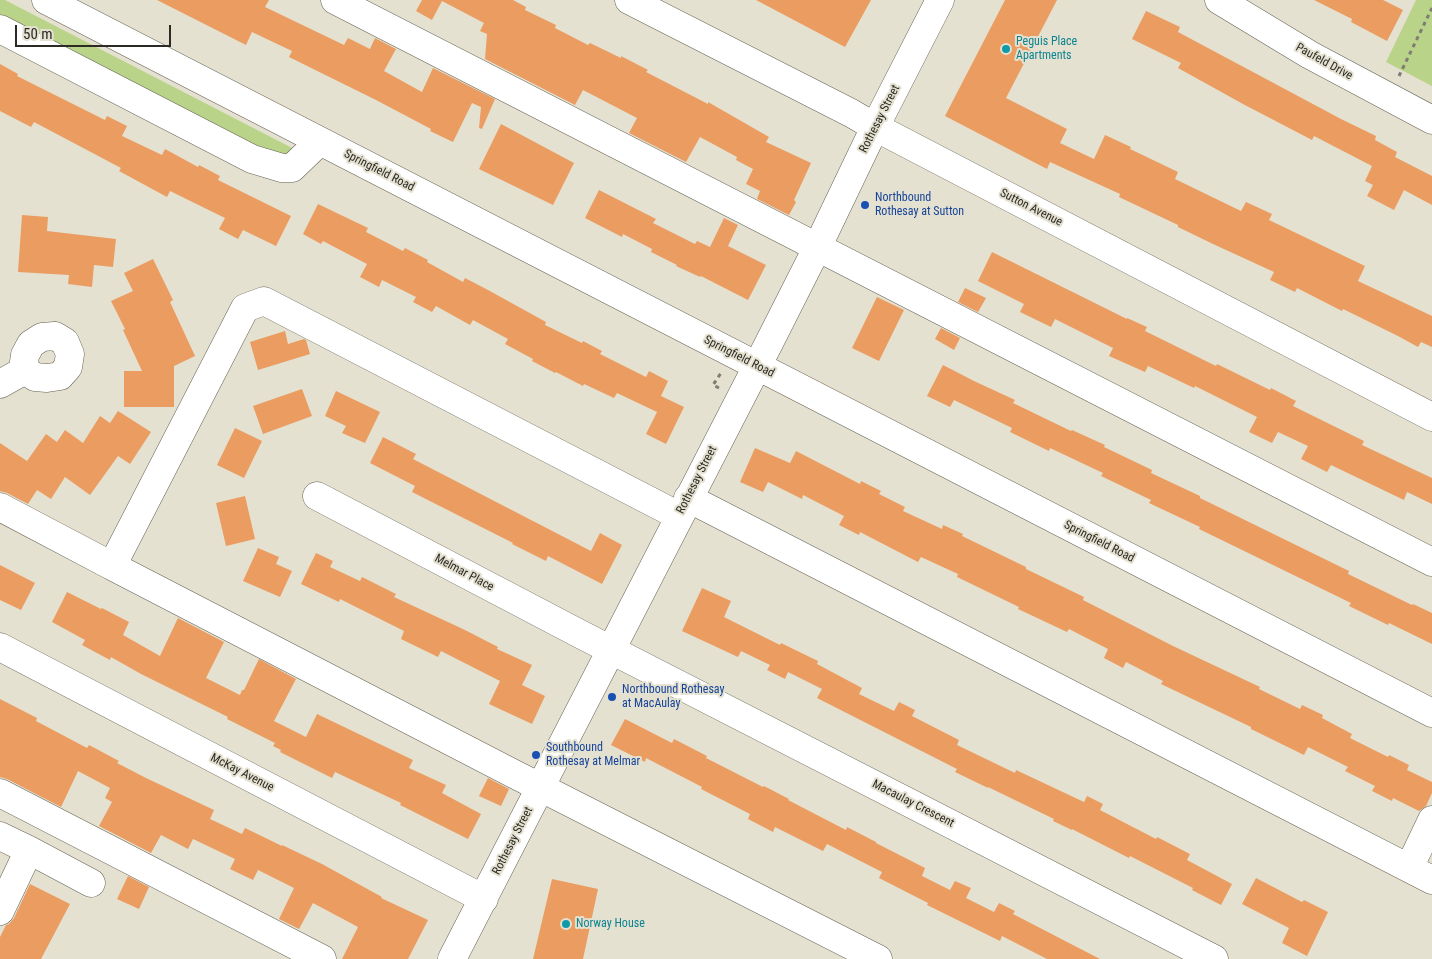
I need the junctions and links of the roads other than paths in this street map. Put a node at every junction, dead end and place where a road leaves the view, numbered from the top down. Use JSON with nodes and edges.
{"nodes":[{"id":1,"x":46,"y":0,"type":"edge"},
{"id":2,"x":335,"y":0,"type":"edge"},
{"id":3,"x":629,"y":0,"type":"edge"},
{"id":4,"x":940,"y":0,"type":"edge"},
{"id":5,"x":1219,"y":0,"type":"edge"},
{"id":6,"x":0,"y":29,"type":"edge"},
{"id":7,"x":1432,"y":120,"type":"edge"},
{"id":8,"x":875,"y":127,"type":"junction"},
{"id":9,"x":320,"y":141,"type":"junction"},
{"id":10,"x":817,"y":248,"type":"junction"},
{"id":11,"x":757,"y":366,"type":"junction"},
{"id":12,"x":25,"y":370,"type":"dead end"},
{"id":13,"x":0,"y":384,"type":"edge"},
{"id":14,"x":1432,"y":416,"type":"edge"},
{"id":15,"x":317,"y":496,"type":"dead end"},
{"id":16,"x":0,"y":507,"type":"edge"},
{"id":17,"x":683,"y":507,"type":"junction"},
{"id":18,"x":1432,"y":562,"type":"edge"},
{"id":19,"x":112,"y":566,"type":"junction"},
{"id":20,"x":0,"y":647,"type":"edge"},
{"id":21,"x":611,"y":649,"type":"junction"},
{"id":22,"x":1432,"y":713,"type":"edge"},
{"id":23,"x":540,"y":787,"type":"junction"},
{"id":24,"x":0,"y":793,"type":"edge"},
{"id":25,"x":1432,"y":820,"type":"edge"},
{"id":26,"x":0,"y":836,"type":"edge"},
{"id":27,"x":29,"y":850,"type":"junction"},
{"id":28,"x":1420,"y":874,"type":"edge"},
{"id":29,"x":91,"y":882,"type":"dead end"},
{"id":30,"x":484,"y":899,"type":"junction"},
{"id":31,"x":0,"y":911,"type":"edge"},
{"id":32,"x":322,"y":959,"type":"edge"},
{"id":33,"x":452,"y":959,"type":"edge"},
{"id":34,"x":878,"y":959,"type":"edge"},
{"id":35,"x":1214,"y":959,"type":"edge"}],
"edges":[{"from":1,"to":9,"type":"street","name":"Springfield Road"},
{"from":2,"to":10,"type":"street"},
{"from":3,"to":8,"type":"street","name":"Sutton Avenue"},
{"from":4,"to":8,"type":"street","name":"Rothesay Street"},
{"from":5,"to":7,"type":"street","name":"Paufeld Drive"},
{"from":6,"to":9,"type":"street"},
{"from":8,"to":10,"type":"street","name":"Rothesay Street"},
{"from":8,"to":14,"type":"street","name":"Sutton Avenue"},
{"from":9,"to":11,"type":"street","name":"Springfield Road"},
{"from":10,"to":11,"type":"street","name":"Rothesay Street"},
{"from":10,"to":18,"type":"street"},
{"from":11,"to":17,"type":"street","name":"Rothesay Street"},
{"from":11,"to":22,"type":"street","name":"Springfield Road"},
{"from":12,"to":13,"type":"street"},
{"from":15,"to":21,"type":"street","name":"Melmar Place"},
{"from":16,"to":19,"type":"street"},
{"from":17,"to":19,"type":"street"},
{"from":17,"to":21,"type":"street","name":"Rothesay Street"},
{"from":17,"to":28,"type":"street"},
{"from":19,"to":23,"type":"street"},
{"from":20,"to":30,"type":"street","name":"McKay Avenue"},
{"from":21,"to":23,"type":"street","name":"Rothesay Street"},
{"from":21,"to":35,"type":"street","name":"Macaulay Crescent"},
{"from":23,"to":30,"type":"street","name":"Rothesay Street"},
{"from":23,"to":34,"type":"street"},
{"from":24,"to":32,"type":"street"},
{"from":25,"to":28,"type":"street"},
{"from":26,"to":27,"type":"street"},
{"from":27,"to":29,"type":"street"},
{"from":27,"to":31,"type":"street"},
{"from":30,"to":33,"type":"street","name":"Rothesay Street"}]}
